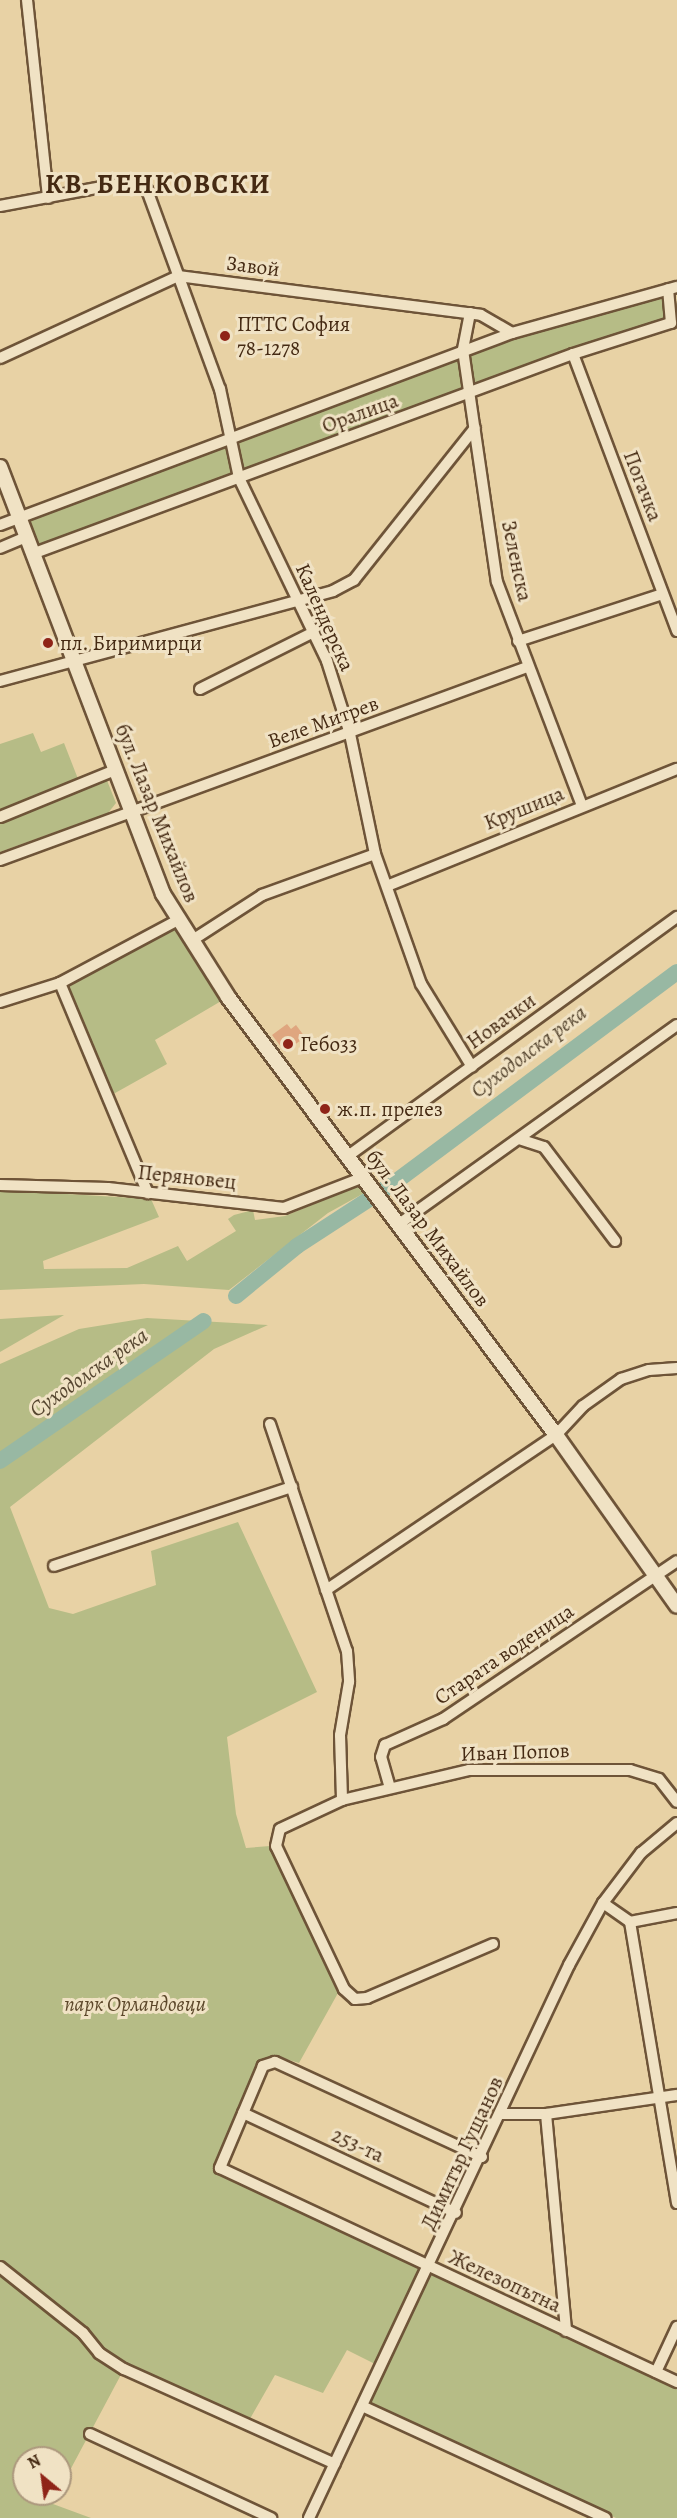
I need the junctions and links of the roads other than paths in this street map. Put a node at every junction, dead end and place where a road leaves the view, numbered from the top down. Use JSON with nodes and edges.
{"nodes":[{"id":1,"x":27,"y":0,"type":"edge"},
{"id":2,"x":48,"y":198,"type":"junction"},
{"id":3,"x":0,"y":206,"type":"edge"},
{"id":4,"x":178,"y":276,"type":"junction"},
{"id":5,"x":674,"y":290,"type":"edge"},
{"id":6,"x":470,"y":313,"type":"junction"},
{"id":7,"x":512,"y":333,"type":"junction"},
{"id":8,"x":463,"y":350,"type":"junction"},
{"id":9,"x":573,"y":354,"type":"junction"},
{"id":10,"x":0,"y":358,"type":"edge"},
{"id":11,"x":471,"y":393,"type":"junction"},
{"id":12,"x":475,"y":428,"type":"junction"},
{"id":13,"x":233,"y":436,"type":"junction"},
{"id":14,"x":0,"y":467,"type":"edge"},
{"id":15,"x":239,"y":478,"type":"junction"},
{"id":16,"x":18,"y":517,"type":"junction"},
{"id":17,"x":0,"y":525,"type":"edge"},
{"id":18,"x":26,"y":537,"type":"junction"},
{"id":19,"x":0,"y":548,"type":"edge"},
{"id":20,"x":32,"y":554,"type":"junction"},
{"id":21,"x":663,"y":594,"type":"junction"},
{"id":22,"x":297,"y":600,"type":"junction"},
{"id":23,"x":677,"y":631,"type":"edge"},
{"id":24,"x":314,"y":632,"type":"junction"},
{"id":25,"x":518,"y":641,"type":"junction"},
{"id":26,"x":74,"y":665,"type":"junction"},
{"id":27,"x":527,"y":667,"type":"junction"},
{"id":28,"x":0,"y":681,"type":"edge"},
{"id":29,"x":200,"y":689,"type":"dead end"},
{"id":30,"x":350,"y":734,"type":"junction"},
{"id":31,"x":677,"y":769,"type":"edge"},
{"id":32,"x":115,"y":770,"type":"junction"},
{"id":33,"x":582,"y":806,"type":"junction"},
{"id":34,"x":132,"y":812,"type":"junction"},
{"id":35,"x":0,"y":817,"type":"edge"},
{"id":36,"x":375,"y":854,"type":"junction"},
{"id":37,"x":0,"y":860,"type":"edge"},
{"id":38,"x":387,"y":886,"type":"junction"},
{"id":39,"x":677,"y":917,"type":"edge"},
{"id":40,"x":178,"y":920,"type":"junction"},
{"id":41,"x":191,"y":941,"type":"junction"},
{"id":42,"x":60,"y":983,"type":"junction"},
{"id":43,"x":0,"y":1002,"type":"edge"},
{"id":44,"x":677,"y":1026,"type":"edge"},
{"id":45,"x":472,"y":1066,"type":"junction"},
{"id":46,"x":519,"y":1139,"type":"junction"},
{"id":47,"x":348,"y":1156,"type":"junction"},
{"id":48,"x":365,"y":1179,"type":"junction"},
{"id":49,"x":0,"y":1185,"type":"edge"},
{"id":50,"x":148,"y":1193,"type":"junction"},
{"id":51,"x":399,"y":1224,"type":"junction"},
{"id":52,"x":615,"y":1241,"type":"dead end"},
{"id":53,"x":677,"y":1368,"type":"edge"},
{"id":54,"x":270,"y":1424,"type":"dead end"},
{"id":55,"x":556,"y":1435,"type":"junction"},
{"id":56,"x":292,"y":1488,"type":"junction"},
{"id":57,"x":677,"y":1561,"type":"edge"},
{"id":58,"x":54,"y":1566,"type":"dead end"},
{"id":59,"x":655,"y":1576,"type":"junction"},
{"id":60,"x":326,"y":1590,"type":"junction"},
{"id":61,"x":677,"y":1606,"type":"edge"},
{"id":62,"x":390,"y":1788,"type":"junction"},
{"id":63,"x":342,"y":1800,"type":"junction"},
{"id":64,"x":677,"y":1802,"type":"edge"},
{"id":65,"x":677,"y":1823,"type":"edge"},
{"id":66,"x":603,"y":1903,"type":"junction"},
{"id":67,"x":677,"y":1913,"type":"edge"},
{"id":68,"x":630,"y":1922,"type":"junction"},
{"id":69,"x":493,"y":1944,"type":"dead end"},
{"id":70,"x":677,"y":2095,"type":"edge"},
{"id":71,"x":659,"y":2098,"type":"junction"},
{"id":72,"x":243,"y":2113,"type":"junction"},
{"id":73,"x":501,"y":2114,"type":"junction"},
{"id":74,"x":546,"y":2114,"type":"junction"},
{"id":75,"x":482,"y":2157,"type":"junction"},
{"id":76,"x":677,"y":2203,"type":"edge"},
{"id":77,"x":456,"y":2213,"type":"junction"},
{"id":78,"x":0,"y":2267,"type":"edge"},
{"id":79,"x":430,"y":2268,"type":"junction"},
{"id":80,"x":677,"y":2327,"type":"edge"},
{"id":81,"x":566,"y":2331,"type":"junction"},
{"id":82,"x":656,"y":2372,"type":"junction"},
{"id":83,"x":677,"y":2382,"type":"edge"},
{"id":84,"x":362,"y":2406,"type":"junction"},
{"id":85,"x":90,"y":2433,"type":"dead end"},
{"id":86,"x":335,"y":2464,"type":"junction"},
{"id":87,"x":271,"y":2518,"type":"edge"},
{"id":88,"x":309,"y":2518,"type":"edge"},
{"id":89,"x":605,"y":2518,"type":"edge"}],
"edges":[{"from":1,"to":2,"type":"street"},
{"from":2,"to":3,"type":"street"},
{"from":2,"to":4,"type":"street","name":"Календерска"},
{"from":4,"to":6,"type":"street","name":"Завой"},
{"from":4,"to":10,"type":"street"},
{"from":4,"to":13,"type":"street","name":"Календерска"},
{"from":5,"to":7,"type":"street","name":"Оралица"},
{"from":5,"to":9,"type":"street","name":"Оралица"},
{"from":6,"to":7,"type":"street","name":"Завой"},
{"from":6,"to":8,"type":"street","name":"Зеленска"},
{"from":7,"to":8,"type":"street","name":"Оралица"},
{"from":8,"to":11,"type":"street","name":"Зеленска"},
{"from":8,"to":13,"type":"street","name":"Оралица"},
{"from":9,"to":11,"type":"street","name":"Оралица"},
{"from":9,"to":21,"type":"street","name":"Погачка"},
{"from":11,"to":12,"type":"street","name":"Зеленска"},
{"from":11,"to":15,"type":"street","name":"Оралица"},
{"from":12,"to":22,"type":"street"},
{"from":12,"to":25,"type":"street","name":"Зеленска"},
{"from":13,"to":15,"type":"street","name":"Календерска"},
{"from":13,"to":16,"type":"street","name":"Оралица"},
{"from":14,"to":16,"type":"street","name":"бул. Лазар Михайлов"},
{"from":15,"to":20,"type":"street","name":"Оралица"},
{"from":15,"to":22,"type":"street","name":"Календерска"},
{"from":16,"to":17,"type":"street","name":"Оралица"},
{"from":16,"to":18,"type":"street","name":"бул. Лазар Михайлов"},
{"from":18,"to":19,"type":"street"},
{"from":18,"to":20,"type":"street","name":"бул. Лазар Михайлов"},
{"from":20,"to":26,"type":"street","name":"бул. Лазар Михайлов"},
{"from":21,"to":23,"type":"street","name":"Погачка"},
{"from":21,"to":25,"type":"street"},
{"from":22,"to":24,"type":"street","name":"Календерска"},
{"from":22,"to":26,"type":"street"},
{"from":24,"to":29,"type":"street"},
{"from":24,"to":30,"type":"street","name":"Календерска"},
{"from":25,"to":27,"type":"street","name":"Зеленска"},
{"from":26,"to":28,"type":"street"},
{"from":26,"to":32,"type":"street","name":"бул. Лазар Михайлов"},
{"from":27,"to":30,"type":"street","name":"Веле Митрев"},
{"from":27,"to":33,"type":"street","name":"Зеленска"},
{"from":30,"to":34,"type":"street","name":"Веле Митрев"},
{"from":30,"to":36,"type":"street","name":"Календерска"},
{"from":31,"to":33,"type":"street","name":"Крушица"},
{"from":32,"to":34,"type":"street","name":"бул. Лазар Михайлов"},
{"from":32,"to":35,"type":"street"},
{"from":33,"to":38,"type":"street","name":"Крушица"},
{"from":34,"to":37,"type":"street","name":"Веле Митрев"},
{"from":34,"to":40,"type":"street","name":"бул. Лазар Михайлов"},
{"from":36,"to":38,"type":"street","name":"Календерска"},
{"from":36,"to":41,"type":"street"},
{"from":38,"to":45,"type":"street","name":"Календерска"},
{"from":39,"to":45,"type":"street","name":"Новачки"},
{"from":40,"to":41,"type":"street","name":"бул. Лазар Михайлов"},
{"from":40,"to":42,"type":"street"},
{"from":41,"to":47,"type":"street","name":"бул. Лазар Михайлов"},
{"from":42,"to":43,"type":"street"},
{"from":42,"to":50,"type":"street"},
{"from":44,"to":46,"type":"street"},
{"from":45,"to":47,"type":"street","name":"Новачки"},
{"from":46,"to":51,"type":"street"},
{"from":46,"to":52,"type":"street"},
{"from":47,"to":48,"type":"street","name":"бул. Лазар Михайлов"},
{"from":48,"to":50,"type":"street","name":"Перяновец"},
{"from":48,"to":51,"type":"street","name":"бул. Лазар Михайлов"},
{"from":49,"to":50,"type":"street","name":"Перяновец"},
{"from":51,"to":55,"type":"street","name":"бул. Лазар Михайлов"},
{"from":53,"to":55,"type":"street"},
{"from":54,"to":56,"type":"street"},
{"from":55,"to":59,"type":"street","name":"бул. Лазар Михайлов"},
{"from":55,"to":60,"type":"street"},
{"from":56,"to":58,"type":"street"},
{"from":56,"to":60,"type":"street"},
{"from":57,"to":59,"type":"street","name":"Старата воденица"},
{"from":59,"to":61,"type":"street","name":"бул. Лазар Михайлов"},
{"from":59,"to":62,"type":"street","name":"Старата воденица"},
{"from":60,"to":63,"type":"street"},
{"from":62,"to":63,"type":"street","name":"Иван Попов"},
{"from":62,"to":64,"type":"street","name":"Иван Попов"},
{"from":63,"to":69,"type":"street","name":"Иван Попов"},
{"from":65,"to":66,"type":"street","name":"Димитър Гущанов"},
{"from":66,"to":68,"type":"street"},
{"from":66,"to":73,"type":"street","name":"Димитър Гущанов"},
{"from":67,"to":68,"type":"street"},
{"from":68,"to":71,"type":"street"},
{"from":70,"to":71,"type":"street"},
{"from":71,"to":74,"type":"street"},
{"from":71,"to":76,"type":"street"},
{"from":72,"to":75,"type":"street"},
{"from":72,"to":77,"type":"street","name":"253-та"},
{"from":72,"to":79,"type":"street","name":"Железопътна"},
{"from":73,"to":74,"type":"street"},
{"from":73,"to":75,"type":"street","name":"Димитър Гущанов"},
{"from":74,"to":81,"type":"street"},
{"from":75,"to":77,"type":"street","name":"Димитър Гущанов"},
{"from":77,"to":79,"type":"street","name":"Димитър Гущанов"},
{"from":78,"to":86,"type":"street"},
{"from":79,"to":81,"type":"street","name":"Железопътна"},
{"from":79,"to":84,"type":"street","name":"Димитър Гущанов"},
{"from":80,"to":82,"type":"street"},
{"from":81,"to":82,"type":"street","name":"Железопътна"},
{"from":82,"to":83,"type":"street","name":"Железопътна"},
{"from":84,"to":86,"type":"street","name":"Димитър Гущанов"},
{"from":84,"to":89,"type":"street"},
{"from":85,"to":87,"type":"street"},
{"from":86,"to":88,"type":"street","name":"Димитър Гущанов"}]}
